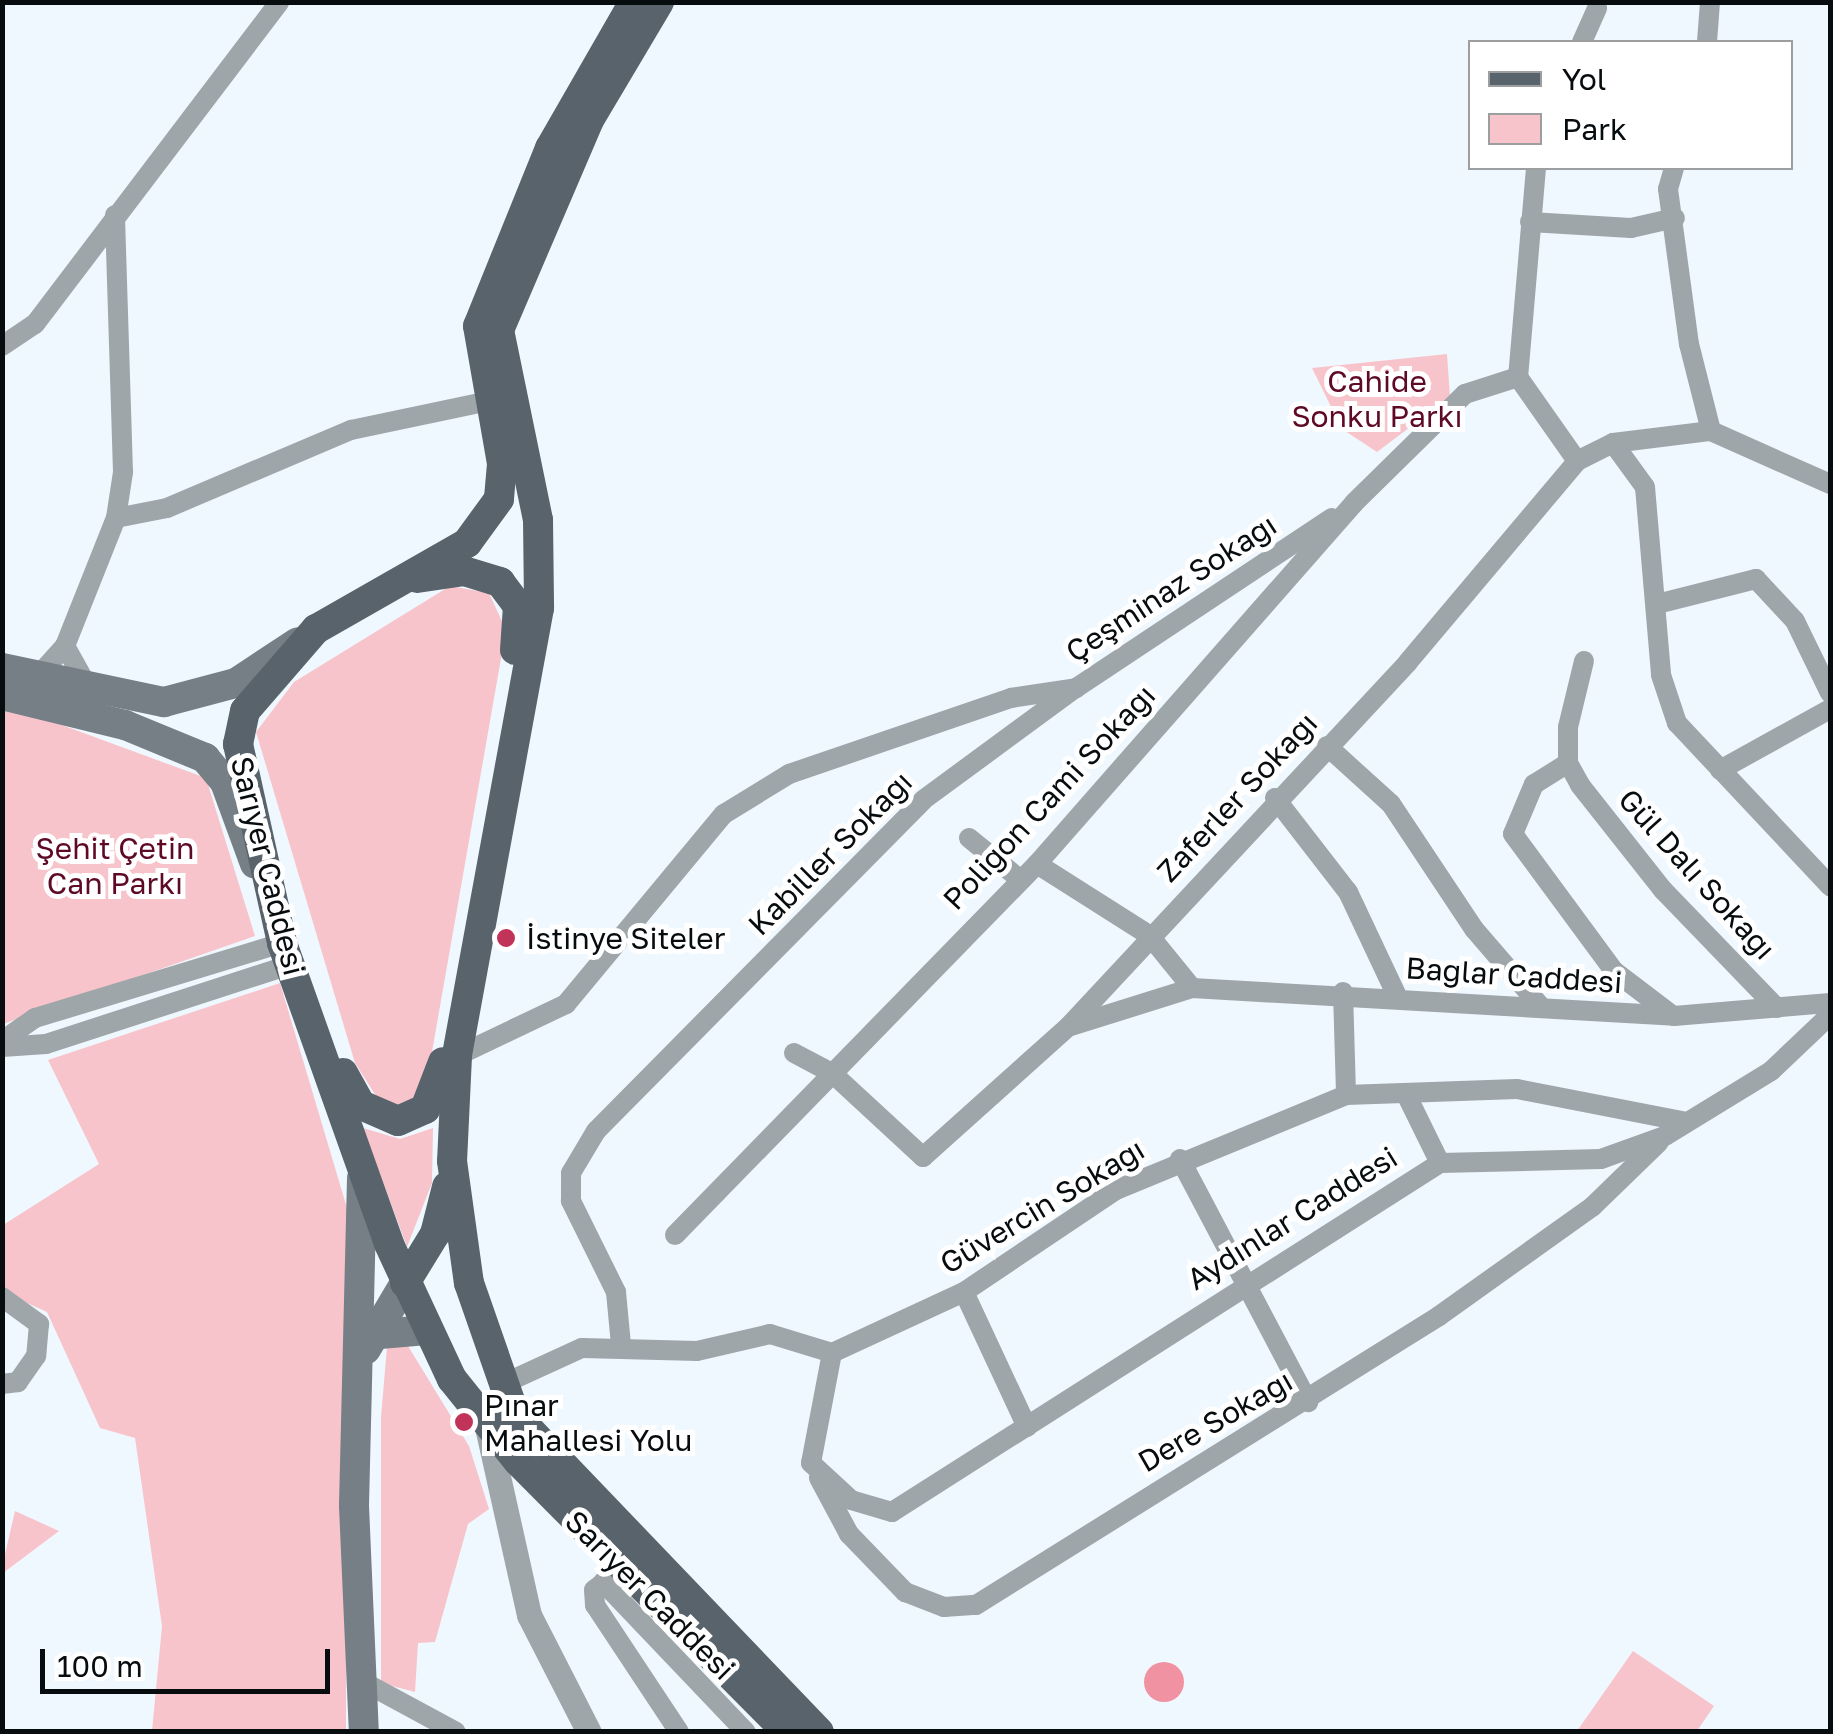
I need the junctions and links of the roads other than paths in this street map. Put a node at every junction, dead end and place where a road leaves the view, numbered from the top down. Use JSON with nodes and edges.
{"nodes":[{"id":1,"x":279,"y":2,"type":"edge"},
{"id":2,"x":634,"y":2,"type":"edge"},
{"id":3,"x":659,"y":2,"type":"edge"},
{"id":4,"x":1710,"y":2,"type":"edge"},
{"id":5,"x":1597,"y":8,"type":"dead end"},
{"id":6,"x":1583,"y":40,"type":"edge"},
{"id":7,"x":1707,"y":40,"type":"edge"},
{"id":8,"x":1536,"y":170,"type":"edge"},
{"id":9,"x":1674,"y":170,"type":"edge"},
{"id":10,"x":115,"y":215,"type":"junction"},
{"id":11,"x":1675,"y":218,"type":"junction"},
{"id":12,"x":1530,"y":222,"type":"junction"},
{"id":13,"x":2,"y":346,"type":"edge"},
{"id":14,"x":1518,"y":377,"type":"junction"},
{"id":15,"x":489,"y":401,"type":"junction"},
{"id":16,"x":1711,"y":431,"type":"junction"},
{"id":17,"x":1613,"y":443,"type":"junction"},
{"id":18,"x":1577,"y":462,"type":"junction"},
{"id":19,"x":1830,"y":484,"type":"edge"},
{"id":20,"x":1354,"y":503,"type":"junction"},
{"id":21,"x":116,"y":518,"type":"junction"},
{"id":22,"x":374,"y":591,"type":"junction"},
{"id":23,"x":1661,"y":603,"type":"junction"},
{"id":24,"x":316,"y":629,"type":"junction"},
{"id":25,"x":65,"y":646,"type":"junction"},
{"id":26,"x":1584,"y":661,"type":"dead end"},
{"id":27,"x":2,"y":668,"type":"edge"},
{"id":28,"x":38,"y":676,"type":"junction"},
{"id":29,"x":1076,"y":688,"type":"junction"},
{"id":30,"x":90,"y":690,"type":"junction"},
{"id":31,"x":1830,"y":693,"type":"edge"},
{"id":32,"x":2,"y":695,"type":"edge"},
{"id":33,"x":1830,"y":709,"type":"edge"},
{"id":34,"x":1327,"y":746,"type":"junction"},
{"id":35,"x":1568,"y":763,"type":"junction"},
{"id":36,"x":1720,"y":770,"type":"junction"},
{"id":37,"x":508,"y":792,"type":"junction"},
{"id":38,"x":1275,"y":798,"type":"junction"},
{"id":39,"x":969,"y":838,"type":"dead end"},
{"id":40,"x":1037,"y":864,"type":"junction"},
{"id":41,"x":1016,"y":876,"type":"junction"},
{"id":42,"x":1830,"y":886,"type":"edge"},
{"id":43,"x":272,"y":910,"type":"junction"},
{"id":44,"x":1150,"y":936,"type":"junction"},
{"id":45,"x":286,"y":954,"type":"junction"},
{"id":46,"x":1192,"y":988,"type":"junction"},
{"id":47,"x":1343,"y":992,"type":"junction"},
{"id":48,"x":468,"y":995,"type":"junction"},
{"id":49,"x":1396,"y":996,"type":"junction"},
{"id":50,"x":1830,"y":1003,"type":"edge"},
{"id":51,"x":1541,"y":1006,"type":"junction"},
{"id":52,"x":1777,"y":1008,"type":"junction"},
{"id":53,"x":1830,"y":1015,"type":"edge"},
{"id":54,"x":1674,"y":1016,"type":"junction"},
{"id":55,"x":1069,"y":1026,"type":"junction"},
{"id":56,"x":314,"y":1036,"type":"junction"},
{"id":57,"x":2,"y":1044,"type":"edge"},
{"id":58,"x":794,"y":1054,"type":"dead end"},
{"id":59,"x":458,"y":1056,"type":"junction"},
{"id":60,"x":832,"y":1073,"type":"junction"},
{"id":61,"x":1346,"y":1095,"type":"junction"},
{"id":62,"x":1407,"y":1096,"type":"junction"},
{"id":63,"x":1686,"y":1122,"type":"junction"},
{"id":64,"x":1665,"y":1136,"type":"junction"},
{"id":65,"x":1180,"y":1159,"type":"junction"},
{"id":66,"x":452,"y":1161,"type":"junction"},
{"id":67,"x":1440,"y":1163,"type":"junction"},
{"id":68,"x":362,"y":1170,"type":"junction"},
{"id":69,"x":675,"y":1235,"type":"dead end"},
{"id":70,"x":1240,"y":1282,"type":"junction"},
{"id":71,"x":405,"y":1284,"type":"junction"},
{"id":72,"x":964,"y":1292,"type":"junction"},
{"id":73,"x":2,"y":1297,"type":"edge"},
{"id":74,"x":427,"y":1330,"type":"junction"},
{"id":75,"x":368,"y":1335,"type":"junction"},
{"id":76,"x":622,"y":1344,"type":"junction"},
{"id":77,"x":832,"y":1353,"type":"junction"},
{"id":78,"x":2,"y":1384,"type":"edge"},
{"id":79,"x":501,"y":1385,"type":"junction"},
{"id":80,"x":358,"y":1386,"type":"junction"},
{"id":81,"x":1308,"y":1402,"type":"junction"},
{"id":82,"x":501,"y":1421,"type":"junction"},
{"id":83,"x":1028,"y":1428,"type":"junction"},
{"id":84,"x":518,"y":1461,"type":"junction"},
{"id":85,"x":811,"y":1463,"type":"junction"},
{"id":86,"x":507,"y":1530,"type":"junction"},
{"id":87,"x":612,"y":1575,"type":"junction"},
{"id":88,"x":360,"y":1680,"type":"junction"},
{"id":89,"x":364,"y":1732,"type":"edge"},
{"id":90,"x":456,"y":1732,"type":"edge"},
{"id":91,"x":589,"y":1732,"type":"edge"},
{"id":92,"x":679,"y":1732,"type":"edge"},
{"id":93,"x":746,"y":1732,"type":"edge"},
{"id":94,"x":787,"y":1732,"type":"edge"},
{"id":95,"x":819,"y":1732,"type":"edge"}],
"edges":[{"from":1,"to":10,"type":"street"},
{"from":2,"to":15,"type":"main road","name":"Sarıyer Caddesi"},
{"from":3,"to":37,"type":"main road","name":"Sarıyer Caddesi"},
{"from":4,"to":7,"type":"street"},
{"from":5,"to":6,"type":"street"},
{"from":8,"to":12,"type":"street"},
{"from":9,"to":11,"type":"street"},
{"from":10,"to":13,"type":"street"},
{"from":10,"to":21,"type":"street"},
{"from":11,"to":12,"type":"street"},
{"from":11,"to":16,"type":"street"},
{"from":12,"to":14,"type":"street"},
{"from":14,"to":18,"type":"street"},
{"from":14,"to":20,"type":"street","name":"Poligon Cami Sokağı"},
{"from":15,"to":21,"type":"street"},
{"from":15,"to":22,"type":"main road","name":"Sarıyer Caddesi"},
{"from":16,"to":17,"type":"street"},
{"from":16,"to":19,"type":"street"},
{"from":17,"to":18,"type":"street"},
{"from":17,"to":23,"type":"street"},
{"from":18,"to":34,"type":"street","name":"Zaferler Sokağı"},
{"from":20,"to":29,"type":"street","name":"Çeşminaz Sokağı"},
{"from":20,"to":40,"type":"street","name":"Poligon Cami Sokağı"},
{"from":21,"to":25,"type":"street"},
{"from":22,"to":24,"type":"main road","name":"Sarıyer Caddesi"},
{"from":22,"to":37,"type":"main road"},
{"from":23,"to":31,"type":"street"},
{"from":23,"to":36,"type":"street"},
{"from":24,"to":30,"type":"main road"},
{"from":24,"to":43,"type":"main road","name":"Sarıyer Caddesi"},
{"from":25,"to":28,"type":"street"},
{"from":25,"to":30,"type":"street"},
{"from":26,"to":35,"type":"street"},
{"from":27,"to":28,"type":"main road"},
{"from":28,"to":30,"type":"main road"},
{"from":29,"to":59,"type":"street","name":"Çeşminaz Sokağı"},
{"from":29,"to":76,"type":"street","name":"Kabiller Sokağı"},
{"from":32,"to":43,"type":"main road"},
{"from":33,"to":36,"type":"street"},
{"from":34,"to":38,"type":"street","name":"Zaferler Sokağı"},
{"from":34,"to":51,"type":"street"},
{"from":35,"to":52,"type":"street","name":"Gül Dalı Sokağı"},
{"from":35,"to":54,"type":"street"},
{"from":36,"to":42,"type":"street"},
{"from":37,"to":48,"type":"main road","name":"Sarıyer Caddesi"},
{"from":38,"to":44,"type":"street","name":"Zaferler Sokağı"},
{"from":38,"to":49,"type":"street"},
{"from":39,"to":41,"type":"street"},
{"from":40,"to":41,"type":"street","name":"Poligon Cami Sokağı"},
{"from":40,"to":44,"type":"street"},
{"from":41,"to":60,"type":"street","name":"Poligon Cami Sokağı"},
{"from":43,"to":45,"type":"main road","name":"Sarıyer Caddesi"},
{"from":44,"to":46,"type":"street"},
{"from":44,"to":55,"type":"street","name":"Zaferler Sokağı"},
{"from":45,"to":56,"type":"main road","name":"Sarıyer Caddesi"},
{"from":45,"to":57,"type":"street"},
{"from":46,"to":47,"type":"street","name":"Bağlar Caddesi"},
{"from":46,"to":55,"type":"street","name":"Bağlar Caddesi"},
{"from":47,"to":49,"type":"street","name":"Bağlar Caddesi"},
{"from":47,"to":61,"type":"street"},
{"from":48,"to":56,"type":"main road"},
{"from":48,"to":59,"type":"main road","name":"Sarıyer Caddesi"},
{"from":49,"to":51,"type":"street","name":"Bağlar Caddesi"},
{"from":50,"to":52,"type":"street","name":"Bağlar Caddesi"},
{"from":51,"to":54,"type":"street","name":"Bağlar Caddesi"},
{"from":52,"to":54,"type":"street","name":"Bağlar Caddesi"},
{"from":53,"to":63,"type":"street","name":"Aydınlar Caddesi"},
{"from":55,"to":60,"type":"street","name":"Zaferler Sokağı"},
{"from":56,"to":68,"type":"main road","name":"Sarıyer Caddesi"},
{"from":58,"to":60,"type":"street"},
{"from":59,"to":66,"type":"main road","name":"Sarıyer Caddesi"},
{"from":60,"to":69,"type":"street","name":"Poligon Cami Sokağı"},
{"from":61,"to":62,"type":"street","name":"Güvercin Sokağı"},
{"from":61,"to":65,"type":"street","name":"Güvercin Sokağı"},
{"from":62,"to":63,"type":"street","name":"Güvercin Sokağı"},
{"from":62,"to":67,"type":"street"},
{"from":63,"to":64,"type":"street","name":"Aydınlar Caddesi"},
{"from":64,"to":67,"type":"street","name":"Aydınlar Caddesi"},
{"from":64,"to":81,"type":"street","name":"Dere Sokağı"},
{"from":65,"to":70,"type":"street"},
{"from":65,"to":72,"type":"street","name":"Güvercin Sokağı"},
{"from":66,"to":71,"type":"main road"},
{"from":66,"to":79,"type":"main road","name":"Sarıyer Caddesi"},
{"from":67,"to":70,"type":"street","name":"Aydınlar Caddesi"},
{"from":68,"to":71,"type":"main road","name":"Sarıyer Caddesi"},
{"from":68,"to":80,"type":"main road"},
{"from":70,"to":81,"type":"street"},
{"from":70,"to":83,"type":"street","name":"Aydınlar Caddesi"},
{"from":71,"to":74,"type":"main road","name":"Sarıyer Caddesi"},
{"from":71,"to":75,"type":"main road"},
{"from":72,"to":77,"type":"street","name":"Güvercin Sokağı"},
{"from":72,"to":83,"type":"street"},
{"from":73,"to":78,"type":"street"},
{"from":74,"to":75,"type":"main road"},
{"from":74,"to":82,"type":"main road","name":"Sarıyer Caddesi"},
{"from":75,"to":80,"type":"main road"},
{"from":76,"to":77,"type":"street"},
{"from":76,"to":79,"type":"street"},
{"from":77,"to":85,"type":"street"},
{"from":79,"to":82,"type":"main road","name":"Sarıyer Caddesi"},
{"from":80,"to":88,"type":"main road"},
{"from":81,"to":85,"type":"street","name":"Dere Sokağı"},
{"from":82,"to":84,"type":"main road"},
{"from":82,"to":86,"type":"street"},
{"from":82,"to":95,"type":"main road","name":"Sarıyer Caddesi"},
{"from":83,"to":85,"type":"street","name":"Aydınlar Caddesi"},
{"from":84,"to":86,"type":"street"},
{"from":84,"to":87,"type":"main road","name":"Sarıyer Caddesi"},
{"from":86,"to":91,"type":"street"},
{"from":87,"to":92,"type":"street"},
{"from":87,"to":93,"type":"street"},
{"from":87,"to":94,"type":"main road","name":"Sarıyer Caddesi"},
{"from":88,"to":89,"type":"main road"},
{"from":88,"to":90,"type":"street"}]}
